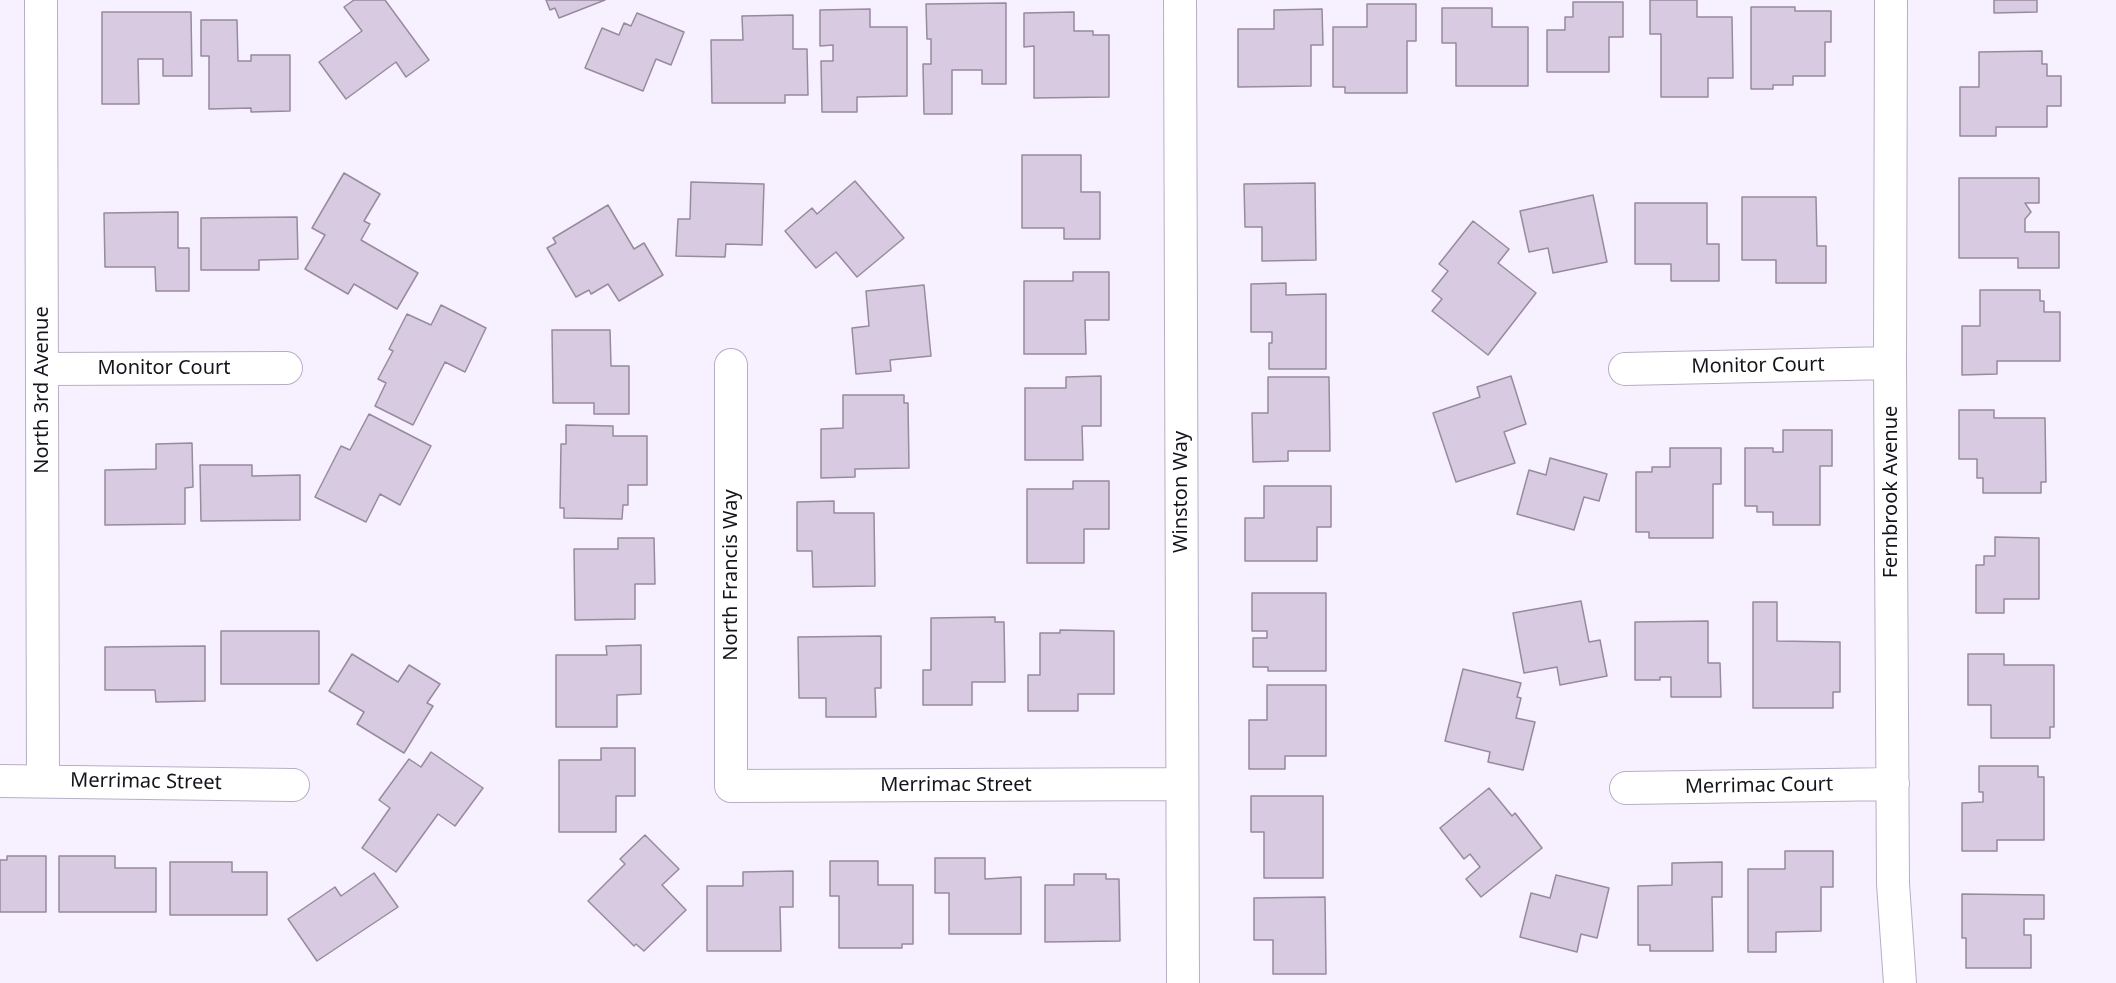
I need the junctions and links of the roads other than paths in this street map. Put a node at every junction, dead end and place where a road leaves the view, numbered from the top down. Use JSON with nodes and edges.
{"nodes":[{"id":1,"x":41,"y":0,"type":"edge"},
{"id":2,"x":1180,"y":0,"type":"edge"},
{"id":3,"x":1892,"y":0,"type":"edge"},
{"id":4,"x":1890,"y":363,"type":"junction"},
{"id":5,"x":730,"y":364,"type":"dead end"},
{"id":6,"x":286,"y":368,"type":"dead end"},
{"id":7,"x":42,"y":369,"type":"junction"},
{"id":8,"x":1625,"y":369,"type":"dead end"},
{"id":9,"x":43,"y":780,"type":"junction"},
{"id":10,"x":0,"y":781,"type":"edge"},
{"id":11,"x":1182,"y":784,"type":"junction"},
{"id":12,"x":1893,"y":784,"type":"junction"},
{"id":13,"x":293,"y":785,"type":"dead end"},
{"id":14,"x":730,"y":786,"type":"joint"},
{"id":15,"x":1626,"y":788,"type":"dead end"},
{"id":16,"x":1183,"y":983,"type":"edge"},
{"id":17,"x":1900,"y":983,"type":"edge"}],
"edges":[{"from":1,"to":7,"type":"street","name":"North 3rd Avenue"},
{"from":2,"to":11,"type":"street","name":"Winston Way"},
{"from":3,"to":4,"type":"street","name":"Fernbrook Avenue"},
{"from":4,"to":8,"type":"street","name":"Monitor Court"},
{"from":4,"to":12,"type":"street","name":"Fernbrook Avenue"},
{"from":5,"to":14,"type":"street","name":"North Francis Way"},
{"from":6,"to":7,"type":"street","name":"Monitor Court"},
{"from":7,"to":9,"type":"street","name":"North 3rd Avenue"},
{"from":9,"to":10,"type":"street","name":"Merrimac Street"},
{"from":9,"to":13,"type":"street","name":"Merrimac Street"},
{"from":11,"to":14,"type":"street","name":"Merrimac Street"},
{"from":11,"to":16,"type":"street","name":"Winston Way"},
{"from":12,"to":15,"type":"street","name":"Merrimac Court"},
{"from":12,"to":17,"type":"street","name":"Fernbrook Avenue"}]}
